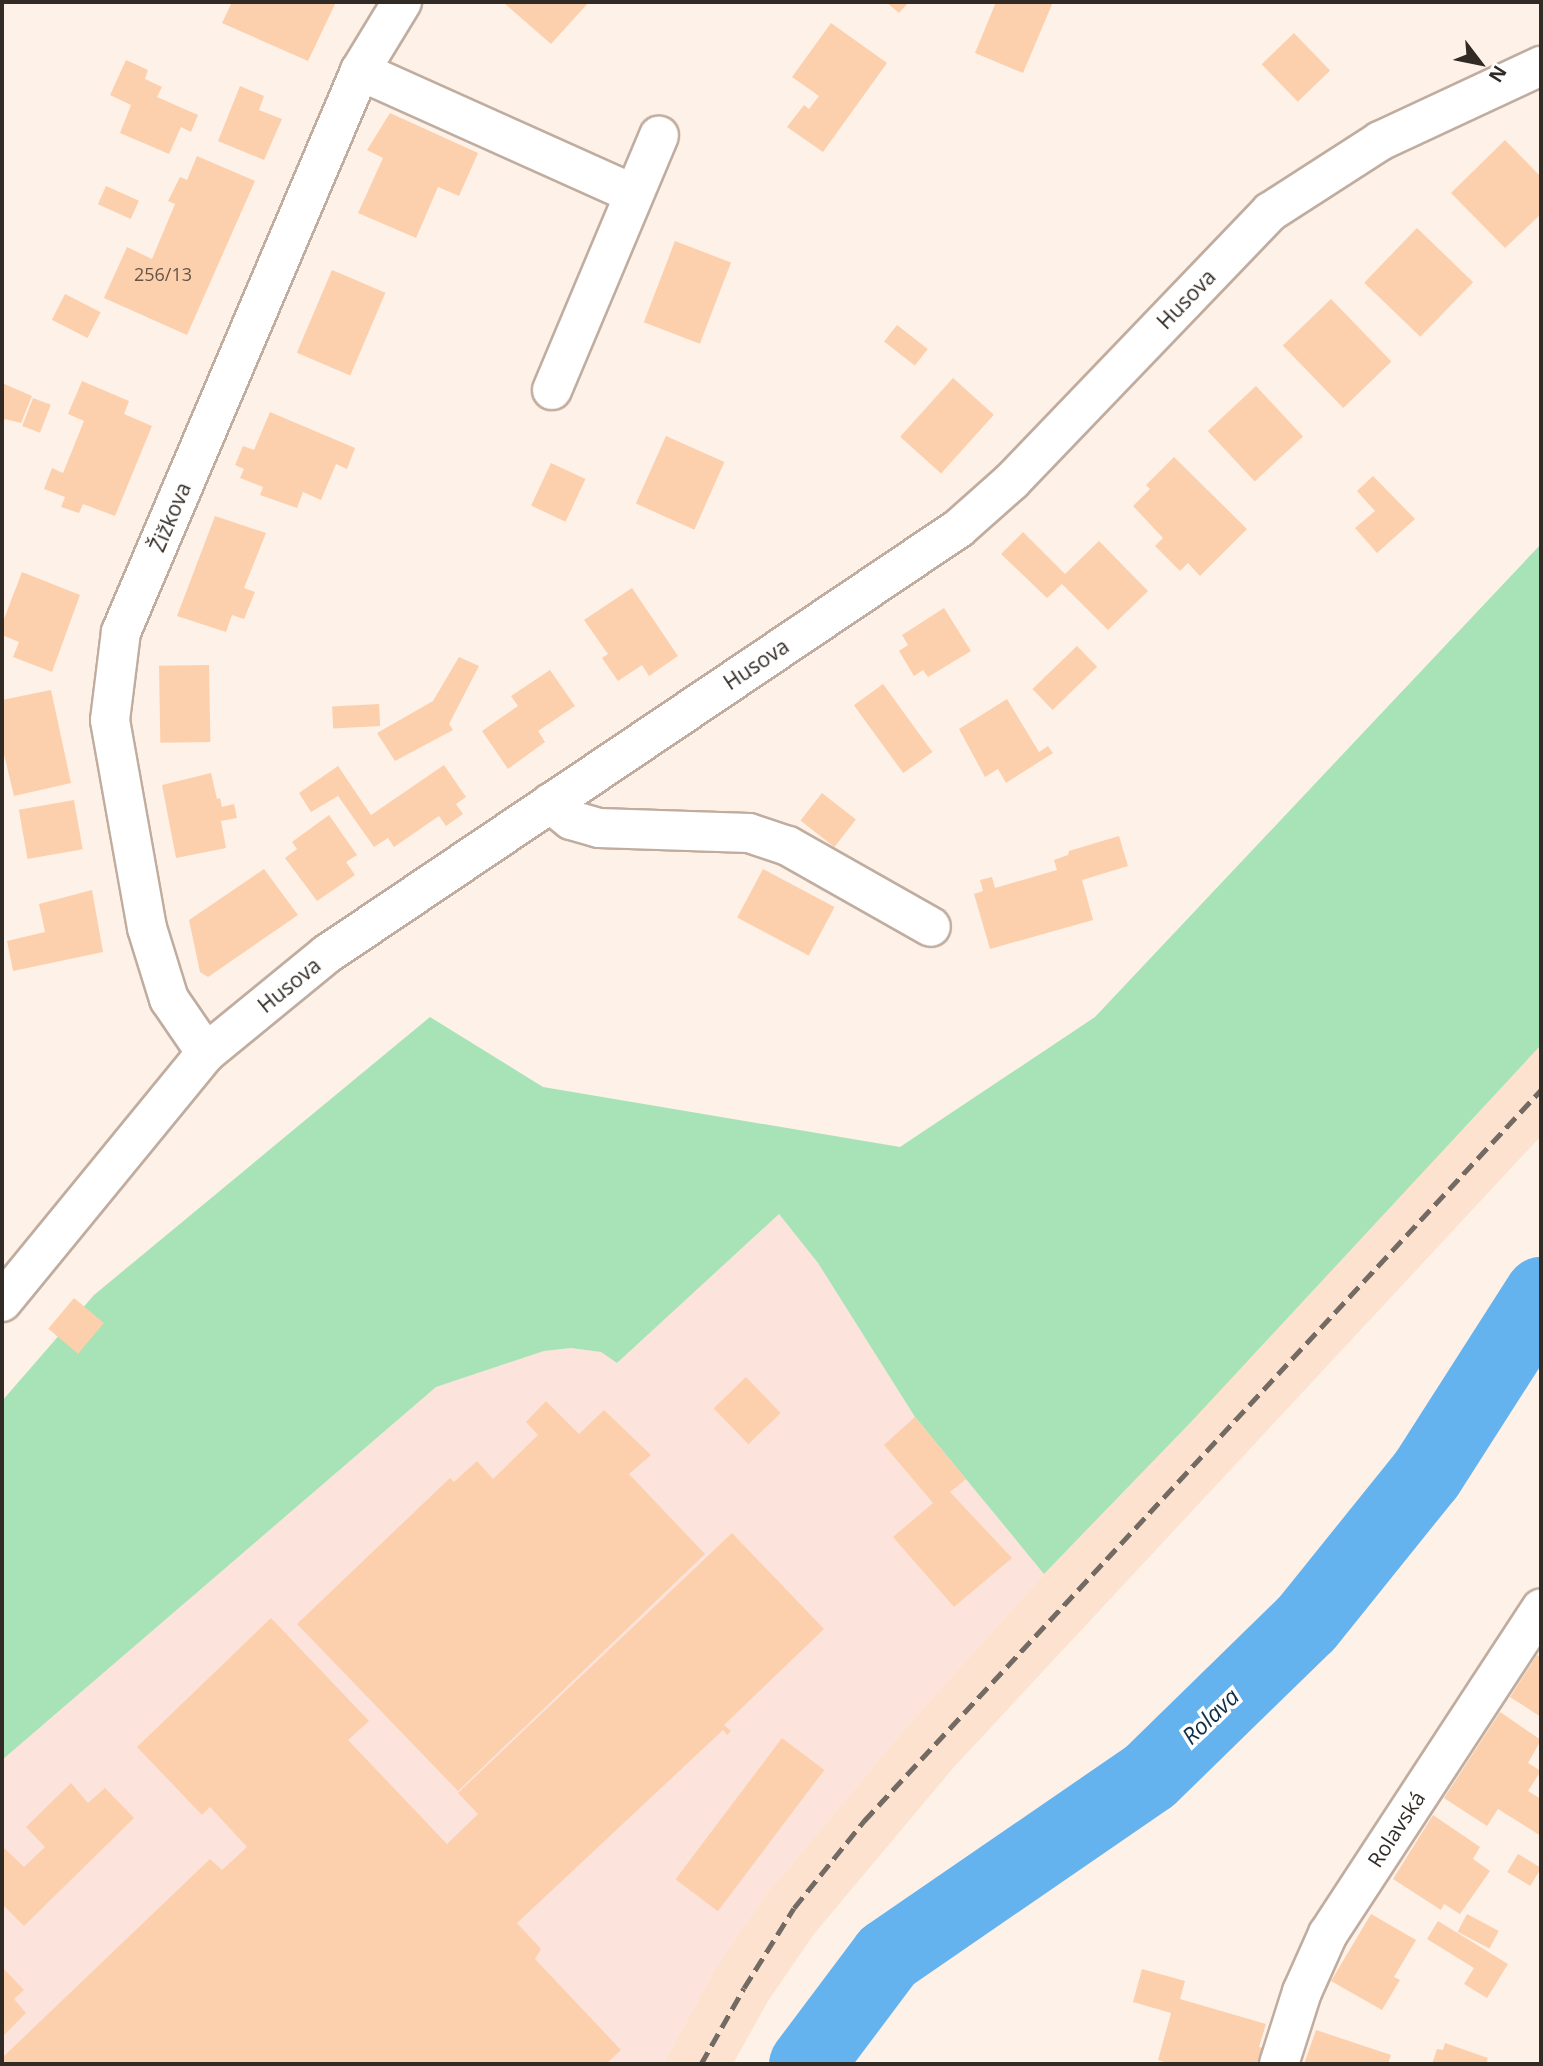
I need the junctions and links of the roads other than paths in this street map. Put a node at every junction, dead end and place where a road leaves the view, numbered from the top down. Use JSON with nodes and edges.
{"nodes":[{"id":1,"x":402,"y":2,"type":"edge"},
{"id":2,"x":1541,"y":66,"type":"edge"},
{"id":3,"x":360,"y":71,"type":"junction"},
{"id":4,"x":659,"y":136,"type":"dead end"},
{"id":5,"x":634,"y":194,"type":"junction"},
{"id":6,"x":551,"y":390,"type":"dead end"},
{"id":7,"x":551,"y":803,"type":"junction"},
{"id":8,"x":931,"y":927,"type":"dead end"},
{"id":9,"x":206,"y":1053,"type":"junction"},
{"id":10,"x":2,"y":1302,"type":"edge"},
{"id":11,"x":1541,"y":1608,"type":"edge"},
{"id":12,"x":1279,"y":2064,"type":"edge"}],
"edges":[{"from":1,"to":3,"type":"street","name":"Žižkova"},
{"from":2,"to":7,"type":"street","name":"Husova"},
{"from":3,"to":5,"type":"street"},
{"from":3,"to":9,"type":"street","name":"Žižkova"},
{"from":4,"to":5,"type":"street"},
{"from":5,"to":6,"type":"street"},
{"from":7,"to":8,"type":"street"},
{"from":7,"to":9,"type":"street","name":"Husova"},
{"from":9,"to":10,"type":"street","name":"Husova"},
{"from":11,"to":12,"type":"street","name":"Rolavská"}]}
